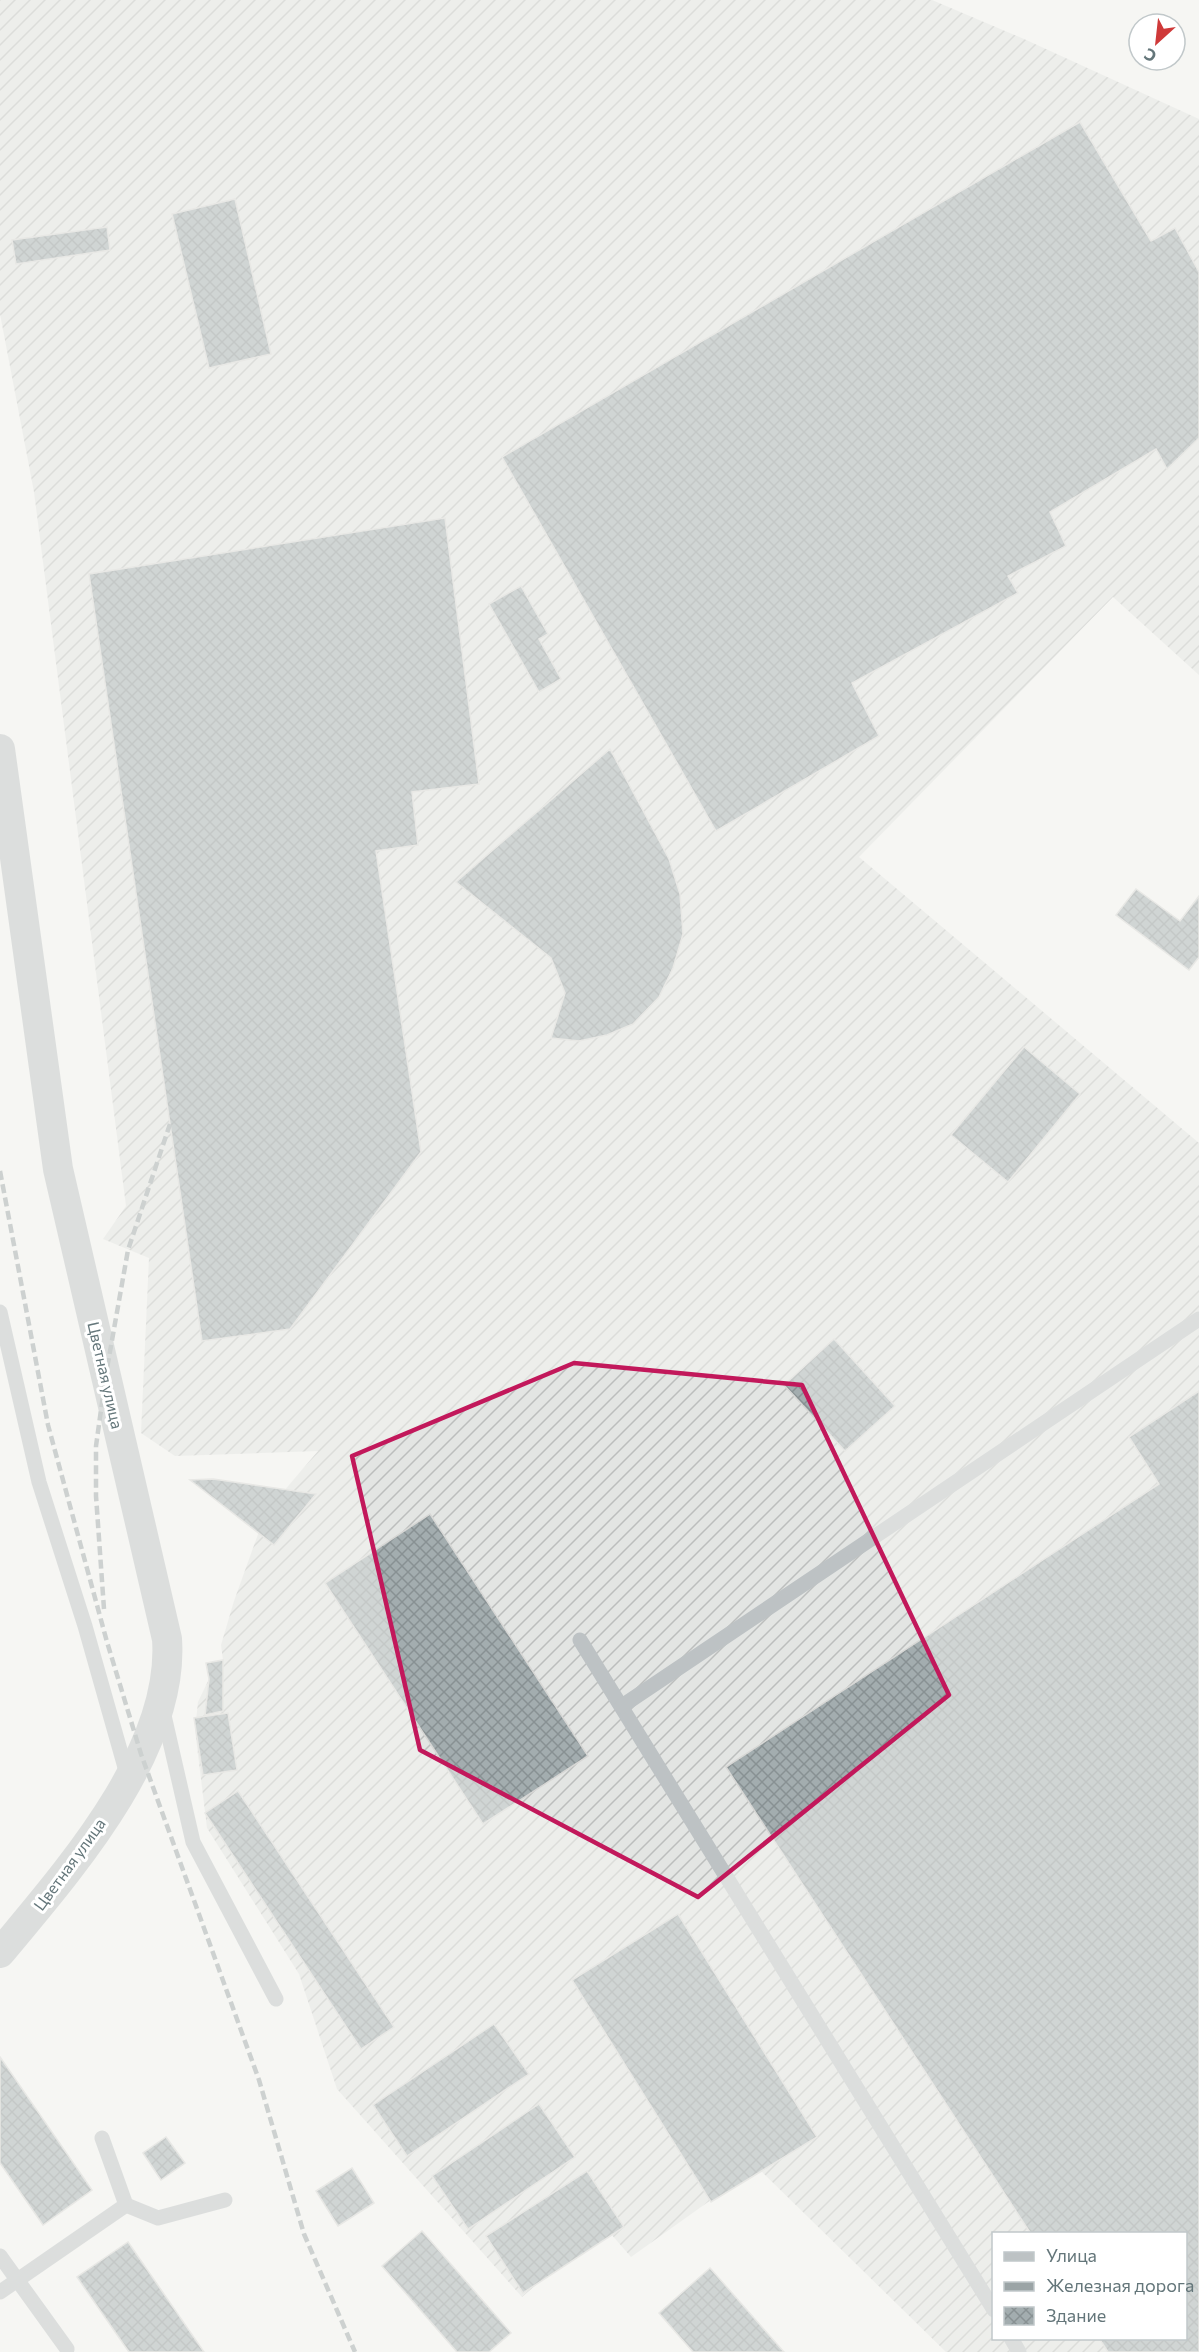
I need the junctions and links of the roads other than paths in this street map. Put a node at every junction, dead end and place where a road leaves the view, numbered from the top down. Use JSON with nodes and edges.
{"nodes":[{"id":1,"x":0,"y":749,"type":"edge"},
{"id":2,"x":0,"y":1312,"type":"edge"},
{"id":3,"x":1199,"y":1319,"type":"edge"},
{"id":4,"x":580,"y":1640,"type":"dead end"},
{"id":5,"x":161,"y":1701,"type":"junction"},
{"id":6,"x":622,"y":1706,"type":"junction"},
{"id":7,"x":128,"y":1779,"type":"junction"},
{"id":8,"x":0,"y":1953,"type":"edge"},
{"id":9,"x":276,"y":1999,"type":"dead end"},
{"id":10,"x":102,"y":2138,"type":"dead end"},
{"id":11,"x":225,"y":2200,"type":"dead end"},
{"id":12,"x":126,"y":2205,"type":"junction"},
{"id":13,"x":0,"y":2256,"type":"edge"},
{"id":14,"x":16,"y":2280,"type":"junction"},
{"id":15,"x":0,"y":2292,"type":"edge"},
{"id":16,"x":992,"y":2308,"type":"edge"},
{"id":17,"x":67,"y":2349,"type":"dead end"}],
"edges":[{"from":1,"to":5,"type":"street","name":"Цветная улица"},
{"from":2,"to":7,"type":"lane"},
{"from":3,"to":6,"type":"lane"},
{"from":4,"to":6,"type":"lane"},
{"from":5,"to":7,"type":"street","name":"Цветная улица"},
{"from":5,"to":9,"type":"lane"},
{"from":6,"to":16,"type":"lane"},
{"from":7,"to":8,"type":"street","name":"Цветная улица"},
{"from":10,"to":12,"type":"lane"},
{"from":11,"to":12,"type":"lane"},
{"from":12,"to":14,"type":"lane"},
{"from":13,"to":14,"type":"lane"},
{"from":14,"to":15,"type":"lane"},
{"from":14,"to":17,"type":"lane"}]}
